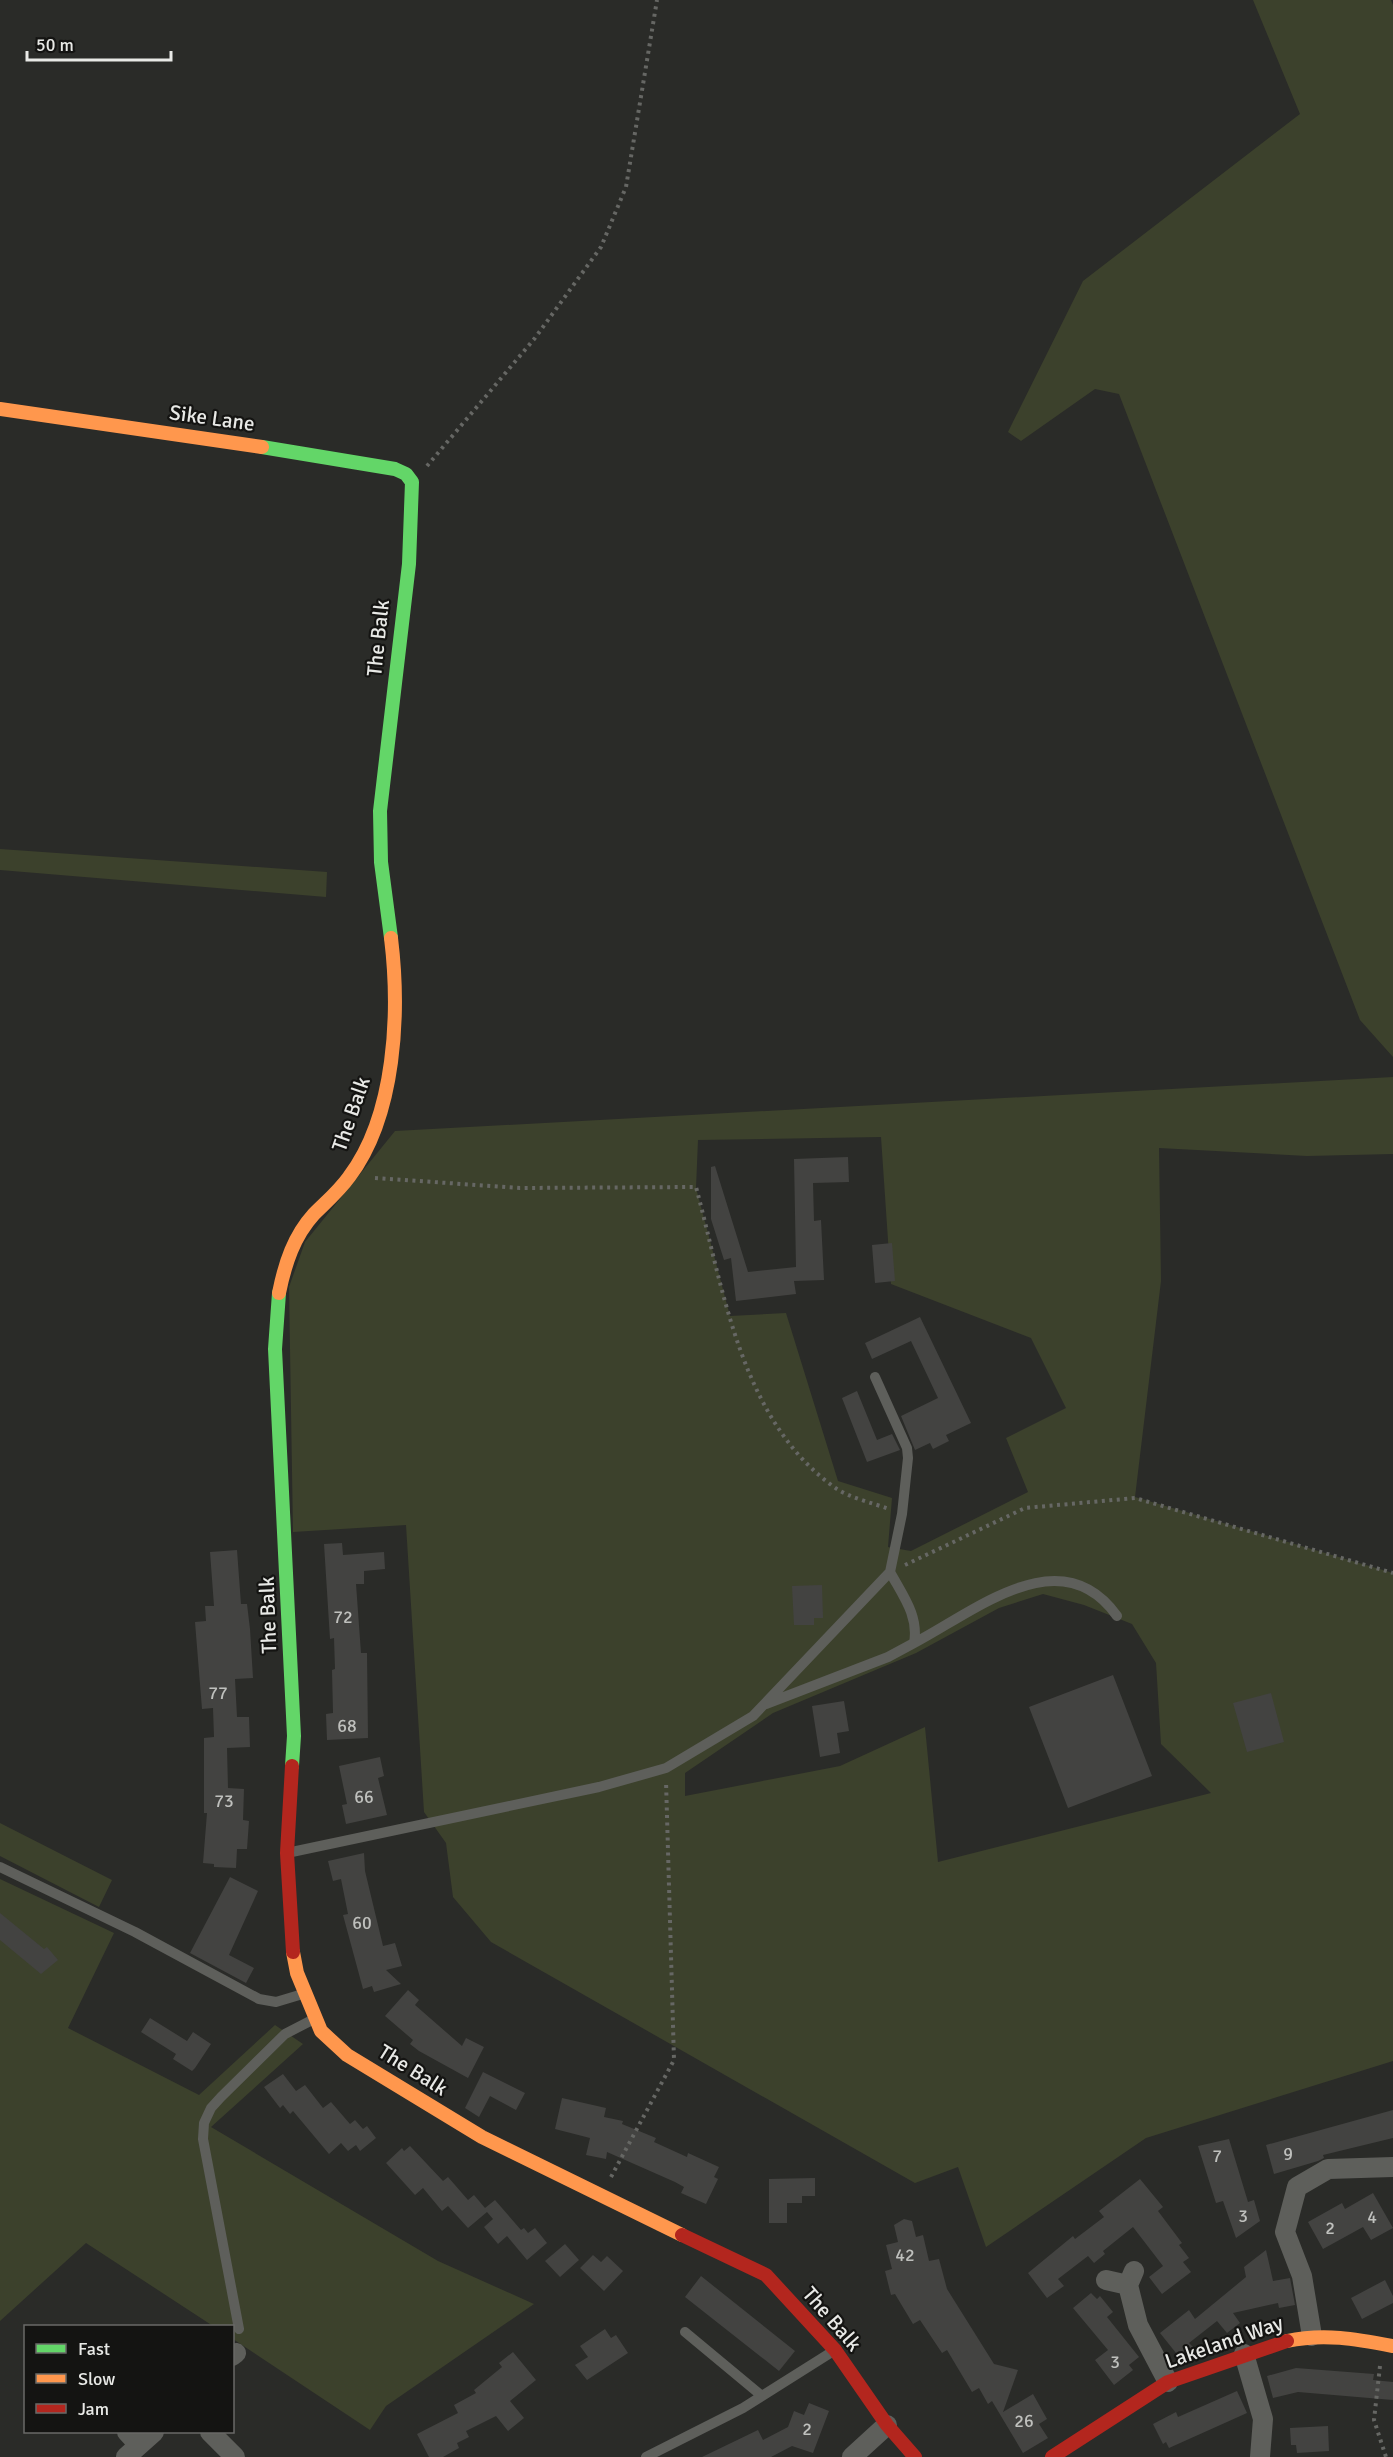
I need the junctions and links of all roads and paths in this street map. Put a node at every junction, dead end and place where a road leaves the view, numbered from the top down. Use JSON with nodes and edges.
{"nodes":[{"id":1,"x":657,"y":0,"type":"edge"},
{"id":2,"x":0,"y":409,"type":"edge"},
{"id":3,"x":412,"y":482,"type":"junction"},
{"id":4,"x":350,"y":1177,"type":"junction"},
{"id":5,"x":875,"y":1377,"type":"dead end"},
{"id":6,"x":902,"y":1514,"type":"junction"},
{"id":7,"x":890,"y":1572,"type":"junction"},
{"id":8,"x":1393,"y":1573,"type":"edge"},
{"id":9,"x":1117,"y":1616,"type":"dead end"},
{"id":10,"x":914,"y":1643,"type":"junction"},
{"id":11,"x":763,"y":1705,"type":"junction"},
{"id":12,"x":666,"y":1768,"type":"junction"},
{"id":13,"x":287,"y":1853,"type":"junction"},
{"id":14,"x":0,"y":1867,"type":"edge"},
{"id":15,"x":306,"y":1993,"type":"junction"},
{"id":16,"x":316,"y":2018,"type":"junction"},
{"id":17,"x":1393,"y":2167,"type":"edge"},
{"id":18,"x":600,"y":2197,"type":"junction"},
{"id":19,"x":1106,"y":2280,"type":"dead end"},
{"id":20,"x":239,"y":2329,"type":"dead end"},
{"id":21,"x":685,"y":2332,"type":"dead end"},
{"id":22,"x":1312,"y":2336,"type":"junction"},
{"id":23,"x":1390,"y":2346,"type":"edge"},
{"id":24,"x":835,"y":2350,"type":"junction"},
{"id":25,"x":1244,"y":2354,"type":"junction"},
{"id":26,"x":1168,"y":2382,"type":"junction"},
{"id":27,"x":762,"y":2397,"type":"junction"},
{"id":28,"x":887,"y":2425,"type":"junction"},
{"id":29,"x":152,"y":2433,"type":"edge"},
{"id":30,"x":211,"y":2433,"type":"edge"},
{"id":31,"x":131,"y":2444,"type":"edge"},
{"id":32,"x":235,"y":2457,"type":"edge"},
{"id":33,"x":646,"y":2457,"type":"edge"},
{"id":34,"x":852,"y":2457,"type":"edge"},
{"id":35,"x":915,"y":2457,"type":"edge"},
{"id":36,"x":1052,"y":2457,"type":"edge"},
{"id":37,"x":1260,"y":2457,"type":"edge"},
{"id":38,"x":1386,"y":2457,"type":"edge"}],
"edges":[{"from":1,"to":3,"type":"path"},
{"from":2,"to":3,"type":"street","name":"Sike Lane"},
{"from":3,"to":4,"type":"street","name":"The Balk"},
{"from":4,"to":6,"type":"path"},
{"from":4,"to":13,"type":"street","name":"The Balk"},
{"from":5,"to":6,"type":"lane"},
{"from":6,"to":7,"type":"lane"},
{"from":7,"to":8,"type":"path"},
{"from":7,"to":10,"type":"lane"},
{"from":7,"to":11,"type":"lane"},
{"from":9,"to":10,"type":"lane"},
{"from":10,"to":11,"type":"lane"},
{"from":11,"to":12,"type":"lane"},
{"from":12,"to":13,"type":"lane"},
{"from":12,"to":18,"type":"path"},
{"from":13,"to":15,"type":"street","name":"The Balk"},
{"from":14,"to":15,"type":"lane"},
{"from":15,"to":16,"type":"street","name":"The Balk"},
{"from":16,"to":18,"type":"street","name":"The Balk"},
{"from":16,"to":20,"type":"lane"},
{"from":17,"to":22,"type":"street"},
{"from":18,"to":24,"type":"street","name":"The Balk"},
{"from":19,"to":26,"type":"street"},
{"from":21,"to":27,"type":"lane"},
{"from":22,"to":23,"type":"street","name":"Lakeland Way"},
{"from":22,"to":25,"type":"street","name":"Lakeland Way"},
{"from":23,"to":38,"type":"path"},
{"from":24,"to":27,"type":"lane"},
{"from":24,"to":28,"type":"street","name":"The Balk"},
{"from":25,"to":26,"type":"street","name":"Lakeland Way"},
{"from":25,"to":37,"type":"street"},
{"from":26,"to":36,"type":"street","name":"Lakeland Way"},
{"from":27,"to":33,"type":"lane"},
{"from":28,"to":34,"type":"street"},
{"from":28,"to":35,"type":"street","name":"The Balk"},
{"from":29,"to":31,"type":"street"},
{"from":30,"to":32,"type":"street"}]}
